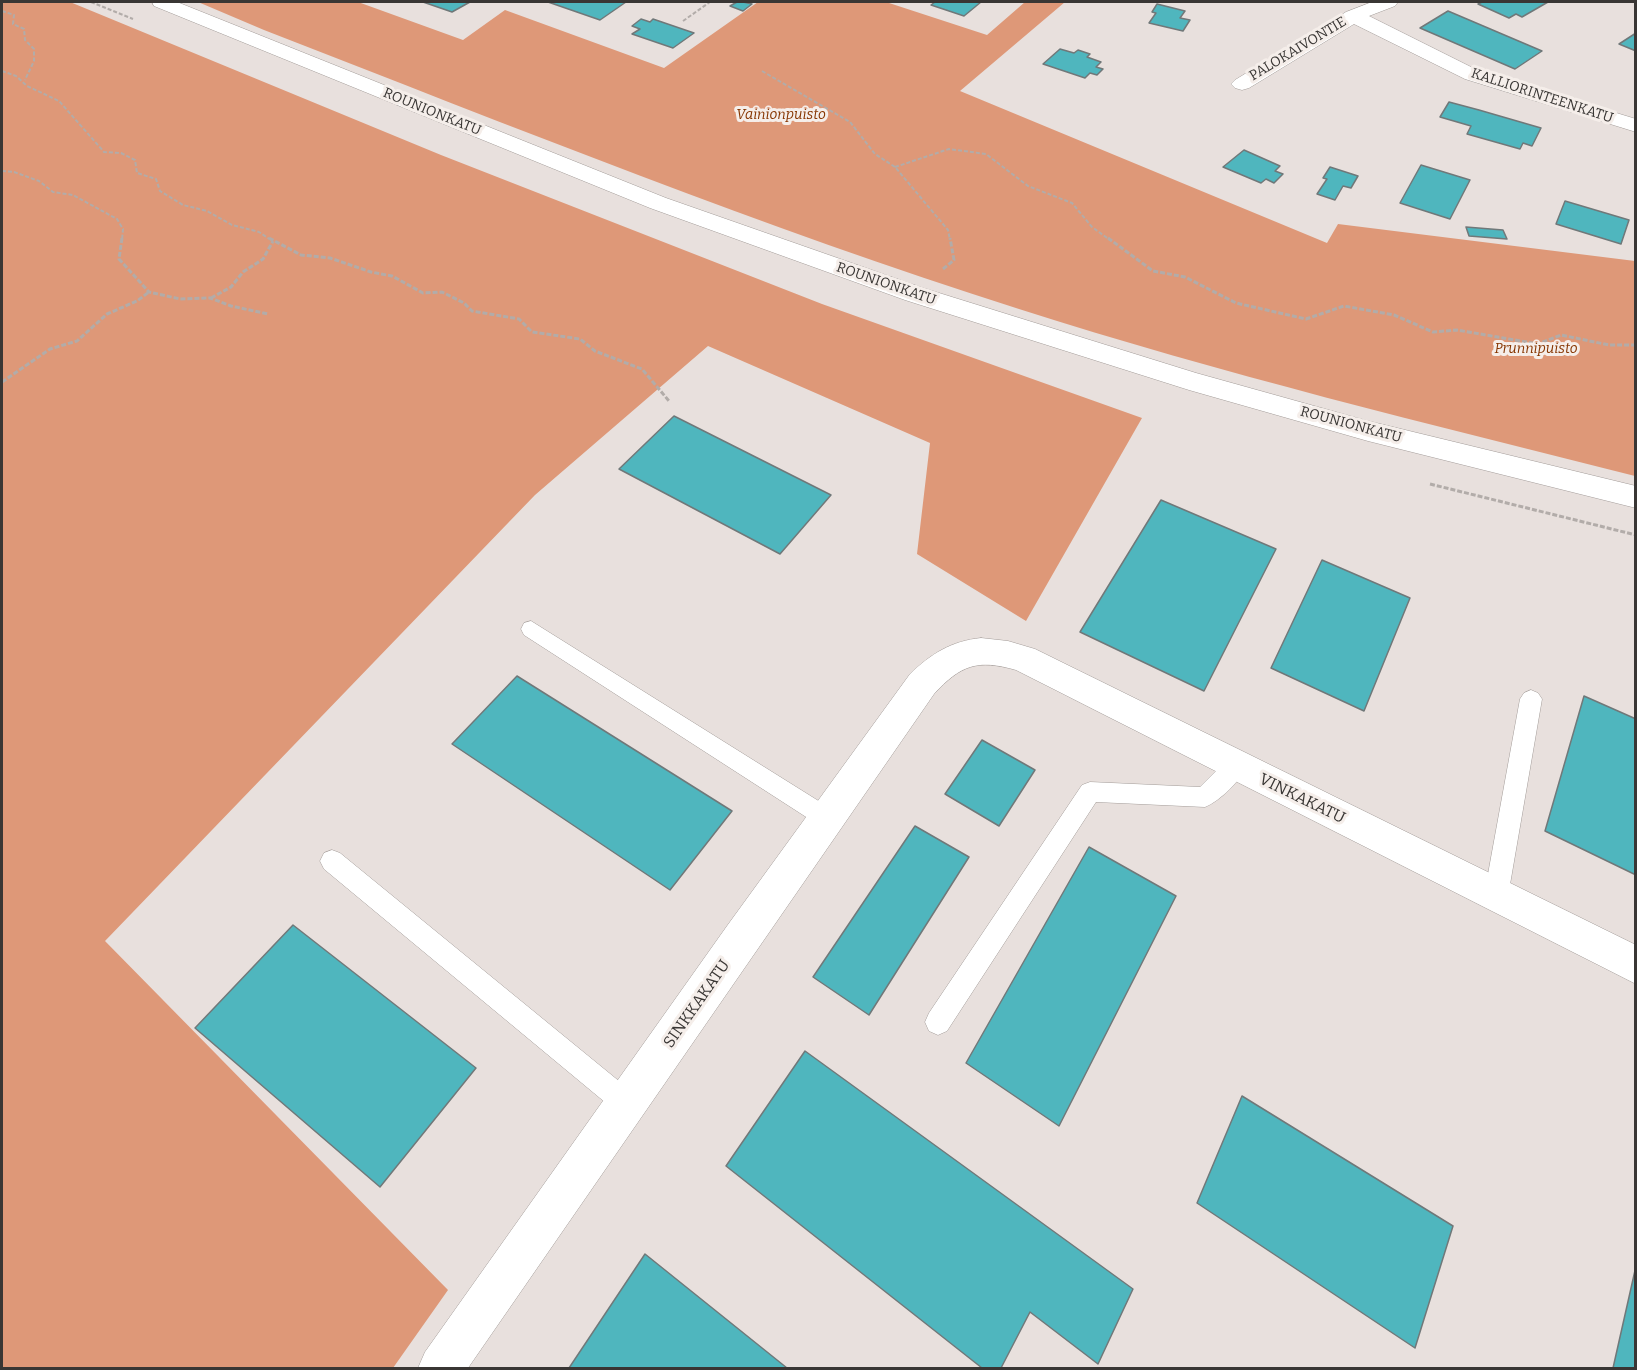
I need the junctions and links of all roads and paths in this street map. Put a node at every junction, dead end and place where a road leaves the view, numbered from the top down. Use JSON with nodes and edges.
{"nodes":[{"id":1,"x":161,"y":2,"type":"edge"},
{"id":2,"x":710,"y":2,"type":"edge"},
{"id":3,"x":1388,"y":2,"type":"edge"},
{"id":4,"x":2,"y":11,"type":"edge"},
{"id":5,"x":1353,"y":16,"type":"junction"},
{"id":6,"x":683,"y":21,"type":"dead end"},
{"id":7,"x":2,"y":71,"type":"edge"},
{"id":8,"x":762,"y":71,"type":"dead end"},
{"id":9,"x":25,"y":81,"type":"junction"},
{"id":10,"x":1242,"y":84,"type":"dead end"},
{"id":11,"x":1635,"y":126,"type":"edge"},
{"id":12,"x":895,"y":167,"type":"junction"},
{"id":13,"x":2,"y":171,"type":"edge"},
{"id":14,"x":273,"y":241,"type":"junction"},
{"id":15,"x":150,"y":292,"type":"junction"},
{"id":16,"x":914,"y":294,"type":"junction"},
{"id":17,"x":210,"y":298,"type":"junction"},
{"id":18,"x":268,"y":314,"type":"dead end"},
{"id":19,"x":1635,"y":345,"type":"edge"},
{"id":20,"x":2,"y":382,"type":"edge"},
{"id":21,"x":669,"y":401,"type":"dead end"},
{"id":22,"x":1635,"y":497,"type":"edge"},
{"id":23,"x":531,"y":629,"type":"dead end"},
{"id":24,"x":964,"y":653,"type":"joint"},
{"id":25,"x":1531,"y":699,"type":"dead end"},
{"id":26,"x":1236,"y":766,"type":"junction"},
{"id":27,"x":825,"y":817,"type":"junction"},
{"id":28,"x":332,"y":861,"type":"dead end"},
{"id":29,"x":1496,"y":896,"type":"junction"},
{"id":30,"x":1635,"y":965,"type":"edge"},
{"id":31,"x":939,"y":1022,"type":"dead end"},
{"id":32,"x":627,"y":1104,"type":"junction"},
{"id":33,"x":441,"y":1368,"type":"edge"}],
"edges":[{"from":1,"to":16,"type":"main road","name":"ROUNIONKATU"},
{"from":2,"to":6,"type":"path"},
{"from":3,"to":5,"type":"main road","name":"PALOKAIVONTIE"},
{"from":4,"to":9,"type":"path"},
{"from":5,"to":10,"type":"main road","name":"PALOKAIVONTIE"},
{"from":5,"to":11,"type":"main road","name":"KALLIORINTEENKATU"},
{"from":7,"to":9,"type":"path"},
{"from":8,"to":12,"type":"path"},
{"from":9,"to":14,"type":"path"},
{"from":12,"to":16,"type":"path"},
{"from":12,"to":19,"type":"path"},
{"from":13,"to":15,"type":"path"},
{"from":14,"to":17,"type":"path"},
{"from":14,"to":21,"type":"path"},
{"from":15,"to":17,"type":"path"},
{"from":15,"to":20,"type":"path"},
{"from":16,"to":22,"type":"main road","name":"ROUNIONKATU"},
{"from":17,"to":18,"type":"path"},
{"from":23,"to":27,"type":"lane"},
{"from":24,"to":26,"type":"main road","name":"VINKAKATU"},
{"from":24,"to":27,"type":"main road","name":"SINKKAKATU"},
{"from":25,"to":29,"type":"lane"},
{"from":26,"to":29,"type":"main road","name":"VINKAKATU"},
{"from":26,"to":31,"type":"lane"},
{"from":27,"to":32,"type":"main road","name":"SINKKAKATU"},
{"from":28,"to":32,"type":"lane"},
{"from":29,"to":30,"type":"main road","name":"VINKAKATU"},
{"from":32,"to":33,"type":"main road","name":"SINKKAKATU"}]}
